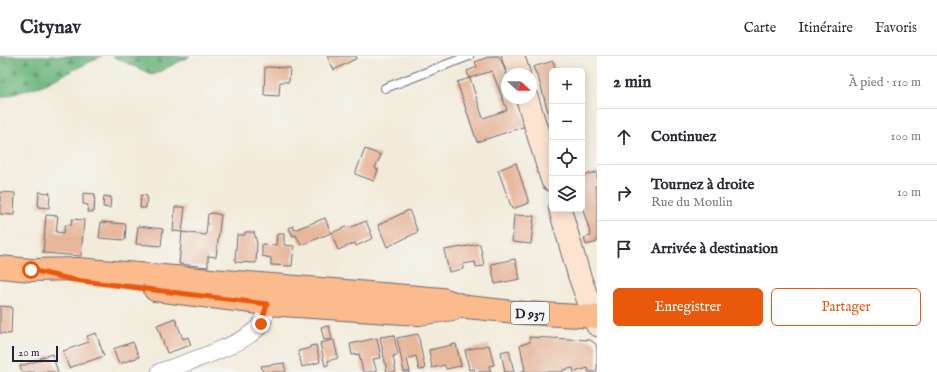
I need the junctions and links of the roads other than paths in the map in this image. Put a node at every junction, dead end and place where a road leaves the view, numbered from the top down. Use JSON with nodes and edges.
{"nodes":[{"id":1,"x":469,"y":56,"type":"edge"},
{"id":2,"x":513,"y":56,"type":"edge"},
{"id":3,"x":517,"y":68,"type":"edge"},
{"id":4,"x":385,"y":88,"type":"dead end"},
{"id":5,"x":529,"y":104,"type":"edge"},
{"id":6,"x":551,"y":176,"type":"edge"},
{"id":7,"x":561,"y":212,"type":"edge"},
{"id":8,"x":0,"y":268,"type":"edge"},
{"id":9,"x":268,"y":295,"type":"junction"},
{"id":10,"x":596,"y":319,"type":"edge"},
{"id":11,"x":160,"y":372,"type":"edge"}],
"edges":[{"from":1,"to":4,"type":"lane"},
{"from":2,"to":3,"type":"street"},
{"from":5,"to":6,"type":"street"},
{"from":7,"to":10,"type":"street"},
{"from":8,"to":9,"type":"main road","number":"D 937"},
{"from":9,"to":10,"type":"main road","number":"D 937"},
{"from":9,"to":11,"type":"street"}]}
